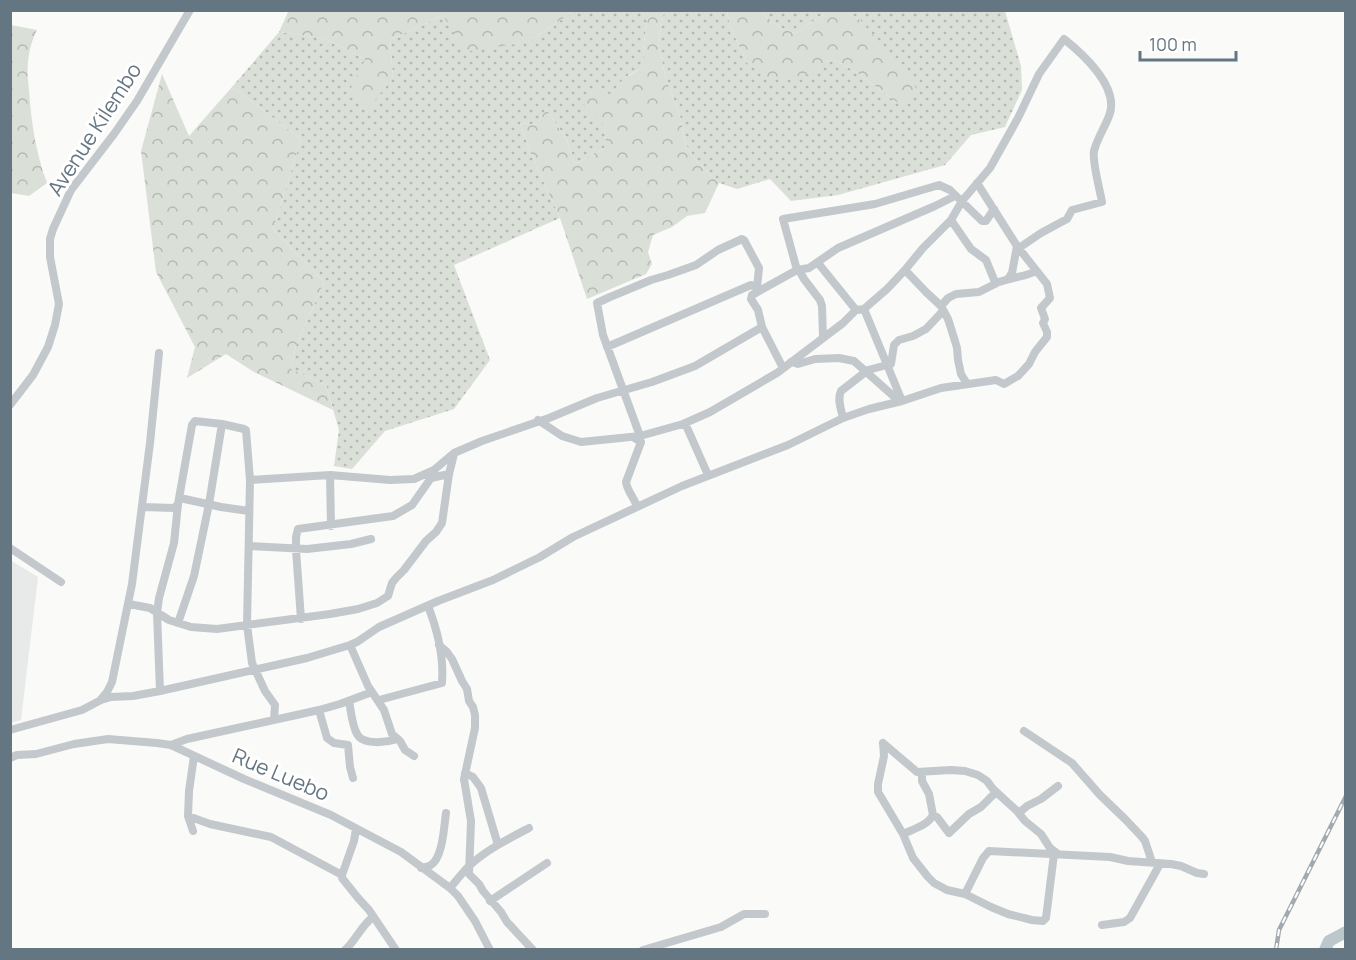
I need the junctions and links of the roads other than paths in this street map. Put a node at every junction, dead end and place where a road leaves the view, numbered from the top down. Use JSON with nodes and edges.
{"nodes":[{"id":1,"x":190,"y":10,"type":"edge"},
{"id":2,"x":977,"y":183,"type":"junction"},
{"id":3,"x":959,"y":198,"type":"junction"},
{"id":4,"x":994,"y":209,"type":"junction"},
{"id":5,"x":951,"y":220,"type":"junction"},
{"id":6,"x":1018,"y":247,"type":"junction"},
{"id":7,"x":818,"y":263,"type":"junction"},
{"id":8,"x":798,"y":270,"type":"junction"},
{"id":9,"x":905,"y":270,"type":"junction"},
{"id":10,"x":1036,"y":271,"type":"junction"},
{"id":11,"x":1008,"y":279,"type":"junction"},
{"id":12,"x":997,"y":283,"type":"junction"},
{"id":13,"x":757,"y":289,"type":"junction"},
{"id":14,"x":942,"y":308,"type":"junction"},
{"id":15,"x":860,"y":309,"type":"junction"},
{"id":16,"x":762,"y":327,"type":"junction"},
{"id":17,"x":823,"y":338,"type":"junction"},
{"id":18,"x":607,"y":347,"type":"junction"},
{"id":19,"x":159,"y":353,"type":"dead end"},
{"id":20,"x":791,"y":362,"type":"junction"},
{"id":21,"x":888,"y":366,"type":"junction"},
{"id":22,"x":783,"y":368,"type":"junction"},
{"id":23,"x":866,"y":372,"type":"junction"},
{"id":24,"x":967,"y":384,"type":"junction"},
{"id":25,"x":623,"y":391,"type":"junction"},
{"id":26,"x":900,"y":401,"type":"junction"},
{"id":27,"x":10,"y":405,"type":"edge"},
{"id":28,"x":843,"y":418,"type":"junction"},
{"id":29,"x":538,"y":420,"type":"junction"},
{"id":30,"x":685,"y":423,"type":"junction"},
{"id":31,"x":222,"y":424,"type":"junction"},
{"id":32,"x":637,"y":437,"type":"junction"},
{"id":33,"x":454,"y":453,"type":"junction"},
{"id":34,"x":449,"y":474,"type":"junction"},
{"id":35,"x":330,"y":475,"type":"junction"},
{"id":36,"x":708,"y":475,"type":"junction"},
{"id":37,"x":250,"y":480,"type":"junction"},
{"id":38,"x":179,"y":501,"type":"junction"},
{"id":39,"x":209,"y":504,"type":"junction"},
{"id":40,"x":143,"y":507,"type":"junction"},
{"id":41,"x":637,"y":507,"type":"junction"},
{"id":42,"x":249,"y":511,"type":"junction"},
{"id":43,"x":331,"y":526,"type":"junction"},
{"id":44,"x":371,"y":539,"type":"dead end"},
{"id":45,"x":249,"y":546,"type":"junction"},
{"id":46,"x":10,"y":548,"type":"edge"},
{"id":47,"x":296,"y":550,"type":"junction"},
{"id":48,"x":61,"y":582,"type":"dead end"},
{"id":49,"x":129,"y":604,"type":"junction"},
{"id":50,"x":428,"y":606,"type":"junction"},
{"id":51,"x":157,"y":613,"type":"junction"},
{"id":52,"x":301,"y":619,"type":"junction"},
{"id":53,"x":174,"y":621,"type":"junction"},
{"id":54,"x":158,"y":625,"type":"junction"},
{"id":55,"x":246,"y":625,"type":"junction"},
{"id":56,"x":350,"y":645,"type":"junction"},
{"id":57,"x":439,"y":645,"type":"junction"},
{"id":58,"x":452,"y":659,"type":"junction"},
{"id":59,"x":255,"y":670,"type":"junction"},
{"id":60,"x":442,"y":670,"type":"junction"},
{"id":61,"x":160,"y":692,"type":"junction"},
{"id":62,"x":372,"y":692,"type":"junction"},
{"id":63,"x":101,"y":700,"type":"junction"},
{"id":64,"x":378,"y":700,"type":"junction"},
{"id":65,"x":349,"y":701,"type":"junction"},
{"id":66,"x":319,"y":710,"type":"junction"},
{"id":67,"x":274,"y":720,"type":"junction"},
{"id":68,"x":10,"y":730,"type":"edge"},
{"id":69,"x":1024,"y":731,"type":"dead end"},
{"id":70,"x":398,"y":740,"type":"junction"},
{"id":71,"x":171,"y":746,"type":"junction"},
{"id":72,"x":194,"y":756,"type":"junction"},
{"id":73,"x":414,"y":756,"type":"dead end"},
{"id":74,"x":10,"y":758,"type":"edge"},
{"id":75,"x":465,"y":773,"type":"junction"},
{"id":76,"x":922,"y":773,"type":"junction"},
{"id":77,"x":353,"y":778,"type":"dead end"},
{"id":78,"x":1058,"y":786,"type":"dead end"},
{"id":79,"x":996,"y":792,"type":"junction"},
{"id":80,"x":446,"y":813,"type":"dead end"},
{"id":81,"x":1019,"y":813,"type":"junction"},
{"id":82,"x":933,"y":815,"type":"junction"},
{"id":83,"x":188,"y":816,"type":"junction"},
{"id":84,"x":529,"y":828,"type":"dead end"},
{"id":85,"x":356,"y":829,"type":"junction"},
{"id":86,"x":193,"y":831,"type":"dead end"},
{"id":87,"x":903,"y":834,"type":"junction"},
{"id":88,"x":498,"y":845,"type":"junction"},
{"id":89,"x":1056,"y":855,"type":"junction"},
{"id":90,"x":547,"y":863,"type":"dead end"},
{"id":91,"x":1156,"y":863,"type":"junction"},
{"id":92,"x":468,"y":867,"type":"junction"},
{"id":93,"x":421,"y":868,"type":"junction"},
{"id":94,"x":1204,"y":874,"type":"dead end"},
{"id":95,"x":342,"y":875,"type":"junction"},
{"id":96,"x":450,"y":888,"type":"junction"},
{"id":97,"x":965,"y":894,"type":"junction"},
{"id":98,"x":490,"y":901,"type":"junction"},
{"id":99,"x":765,"y":914,"type":"dead end"},
{"id":100,"x":373,"y":917,"type":"junction"},
{"id":101,"x":1102,"y":925,"type":"dead end"},
{"id":102,"x":528,"y":948,"type":"edge"},
{"id":103,"x":345,"y":950,"type":"edge"},
{"id":104,"x":396,"y":950,"type":"edge"},
{"id":105,"x":490,"y":950,"type":"edge"},
{"id":106,"x":644,"y":950,"type":"edge"}],
"edges":[{"from":1,"to":27,"type":"street","name":"Avenue Kilembo"},
{"from":2,"to":3,"type":"street"},
{"from":2,"to":4,"type":"street"},
{"from":2,"to":6,"type":"street"},
{"from":3,"to":4,"type":"street"},
{"from":3,"to":5,"type":"street"},
{"from":3,"to":7,"type":"street"},
{"from":3,"to":8,"type":"street"},
{"from":4,"to":6,"type":"street"},
{"from":5,"to":9,"type":"street"},
{"from":5,"to":12,"type":"street"},
{"from":6,"to":10,"type":"street"},
{"from":6,"to":11,"type":"street"},
{"from":7,"to":8,"type":"street"},
{"from":7,"to":15,"type":"street"},
{"from":8,"to":13,"type":"street"},
{"from":8,"to":17,"type":"street"},
{"from":9,"to":14,"type":"street"},
{"from":9,"to":15,"type":"street"},
{"from":10,"to":11,"type":"street"},
{"from":10,"to":24,"type":"street"},
{"from":11,"to":12,"type":"street"},
{"from":12,"to":14,"type":"street"},
{"from":13,"to":16,"type":"street"},
{"from":13,"to":18,"type":"street"},
{"from":13,"to":18,"type":"street"},
{"from":14,"to":21,"type":"street"},
{"from":14,"to":24,"type":"street"},
{"from":15,"to":17,"type":"street"},
{"from":15,"to":21,"type":"street"},
{"from":16,"to":22,"type":"street"},
{"from":16,"to":25,"type":"street"},
{"from":17,"to":20,"type":"street"},
{"from":18,"to":25,"type":"street"},
{"from":19,"to":40,"type":"street"},
{"from":20,"to":22,"type":"street"},
{"from":20,"to":23,"type":"street"},
{"from":21,"to":23,"type":"street"},
{"from":21,"to":26,"type":"street"},
{"from":22,"to":30,"type":"street"},
{"from":23,"to":26,"type":"street"},
{"from":23,"to":28,"type":"street"},
{"from":24,"to":26,"type":"street"},
{"from":25,"to":29,"type":"street"},
{"from":25,"to":32,"type":"street"},
{"from":26,"to":28,"type":"street"},
{"from":28,"to":36,"type":"street"},
{"from":29,"to":32,"type":"street"},
{"from":29,"to":33,"type":"street"},
{"from":30,"to":32,"type":"street"},
{"from":30,"to":36,"type":"street"},
{"from":31,"to":37,"type":"street"},
{"from":31,"to":38,"type":"street"},
{"from":31,"to":39,"type":"street"},
{"from":32,"to":41,"type":"street"},
{"from":33,"to":34,"type":"street"},
{"from":33,"to":35,"type":"street"},
{"from":34,"to":43,"type":"street"},
{"from":34,"to":52,"type":"street"},
{"from":35,"to":37,"type":"street"},
{"from":35,"to":43,"type":"street"},
{"from":36,"to":41,"type":"street"},
{"from":37,"to":42,"type":"street"},
{"from":38,"to":39,"type":"street"},
{"from":38,"to":40,"type":"street"},
{"from":38,"to":51,"type":"street"},
{"from":39,"to":42,"type":"street"},
{"from":39,"to":53,"type":"street"},
{"from":40,"to":49,"type":"street"},
{"from":41,"to":50,"type":"street"},
{"from":42,"to":45,"type":"street"},
{"from":43,"to":47,"type":"street"},
{"from":44,"to":47,"type":"street"},
{"from":45,"to":47,"type":"street"},
{"from":45,"to":55,"type":"street"},
{"from":46,"to":48,"type":"street"},
{"from":47,"to":52,"type":"street"},
{"from":49,"to":51,"type":"street"},
{"from":49,"to":63,"type":"street"},
{"from":50,"to":56,"type":"street"},
{"from":50,"to":57,"type":"street"},
{"from":51,"to":53,"type":"street"},
{"from":51,"to":54,"type":"street"},
{"from":52,"to":55,"type":"street"},
{"from":53,"to":54,"type":"street"},
{"from":53,"to":55,"type":"street"},
{"from":54,"to":61,"type":"street"},
{"from":55,"to":59,"type":"street"},
{"from":56,"to":59,"type":"street"},
{"from":56,"to":62,"type":"street"},
{"from":57,"to":58,"type":"street"},
{"from":57,"to":60,"type":"street"},
{"from":58,"to":60,"type":"street"},
{"from":58,"to":75,"type":"street"},
{"from":59,"to":61,"type":"street"},
{"from":59,"to":67,"type":"street"},
{"from":60,"to":64,"type":"street"},
{"from":61,"to":63,"type":"street"},
{"from":62,"to":64,"type":"street"},
{"from":62,"to":65,"type":"street"},
{"from":63,"to":68,"type":"street"},
{"from":64,"to":70,"type":"street"},
{"from":65,"to":66,"type":"street"},
{"from":65,"to":70,"type":"street"},
{"from":66,"to":67,"type":"street"},
{"from":66,"to":77,"type":"street"},
{"from":67,"to":71,"type":"street"},
{"from":69,"to":91,"type":"street"},
{"from":70,"to":73,"type":"street"},
{"from":71,"to":72,"type":"street","name":"Rue Luebo"},
{"from":71,"to":74,"type":"street","name":"Rue Luebo"},
{"from":72,"to":83,"type":"street"},
{"from":72,"to":85,"type":"street","name":"Rue Luebo"},
{"from":75,"to":88,"type":"street"},
{"from":75,"to":92,"type":"street"},
{"from":76,"to":79,"type":"street"},
{"from":76,"to":82,"type":"street"},
{"from":76,"to":87,"type":"street"},
{"from":78,"to":81,"type":"street"},
{"from":79,"to":81,"type":"street"},
{"from":79,"to":82,"type":"street"},
{"from":80,"to":93,"type":"street"},
{"from":81,"to":89,"type":"street"},
{"from":82,"to":87,"type":"street"},
{"from":83,"to":86,"type":"street"},
{"from":83,"to":95,"type":"street"},
{"from":84,"to":88,"type":"street"},
{"from":85,"to":93,"type":"street","name":"Rue Luebo"},
{"from":85,"to":95,"type":"street"},
{"from":87,"to":97,"type":"street"},
{"from":88,"to":92,"type":"street"},
{"from":89,"to":91,"type":"street"},
{"from":89,"to":97,"type":"street"},
{"from":89,"to":97,"type":"street"},
{"from":90,"to":98,"type":"street"},
{"from":91,"to":94,"type":"street"},
{"from":91,"to":101,"type":"street"},
{"from":92,"to":96,"type":"street"},
{"from":92,"to":98,"type":"street"},
{"from":93,"to":96,"type":"street","name":"Rue Luebo"},
{"from":95,"to":100,"type":"street"},
{"from":96,"to":105,"type":"street","name":"Rue Luebo"},
{"from":98,"to":102,"type":"street"},
{"from":99,"to":106,"type":"street"},
{"from":100,"to":103,"type":"street"},
{"from":100,"to":104,"type":"street"}]}
